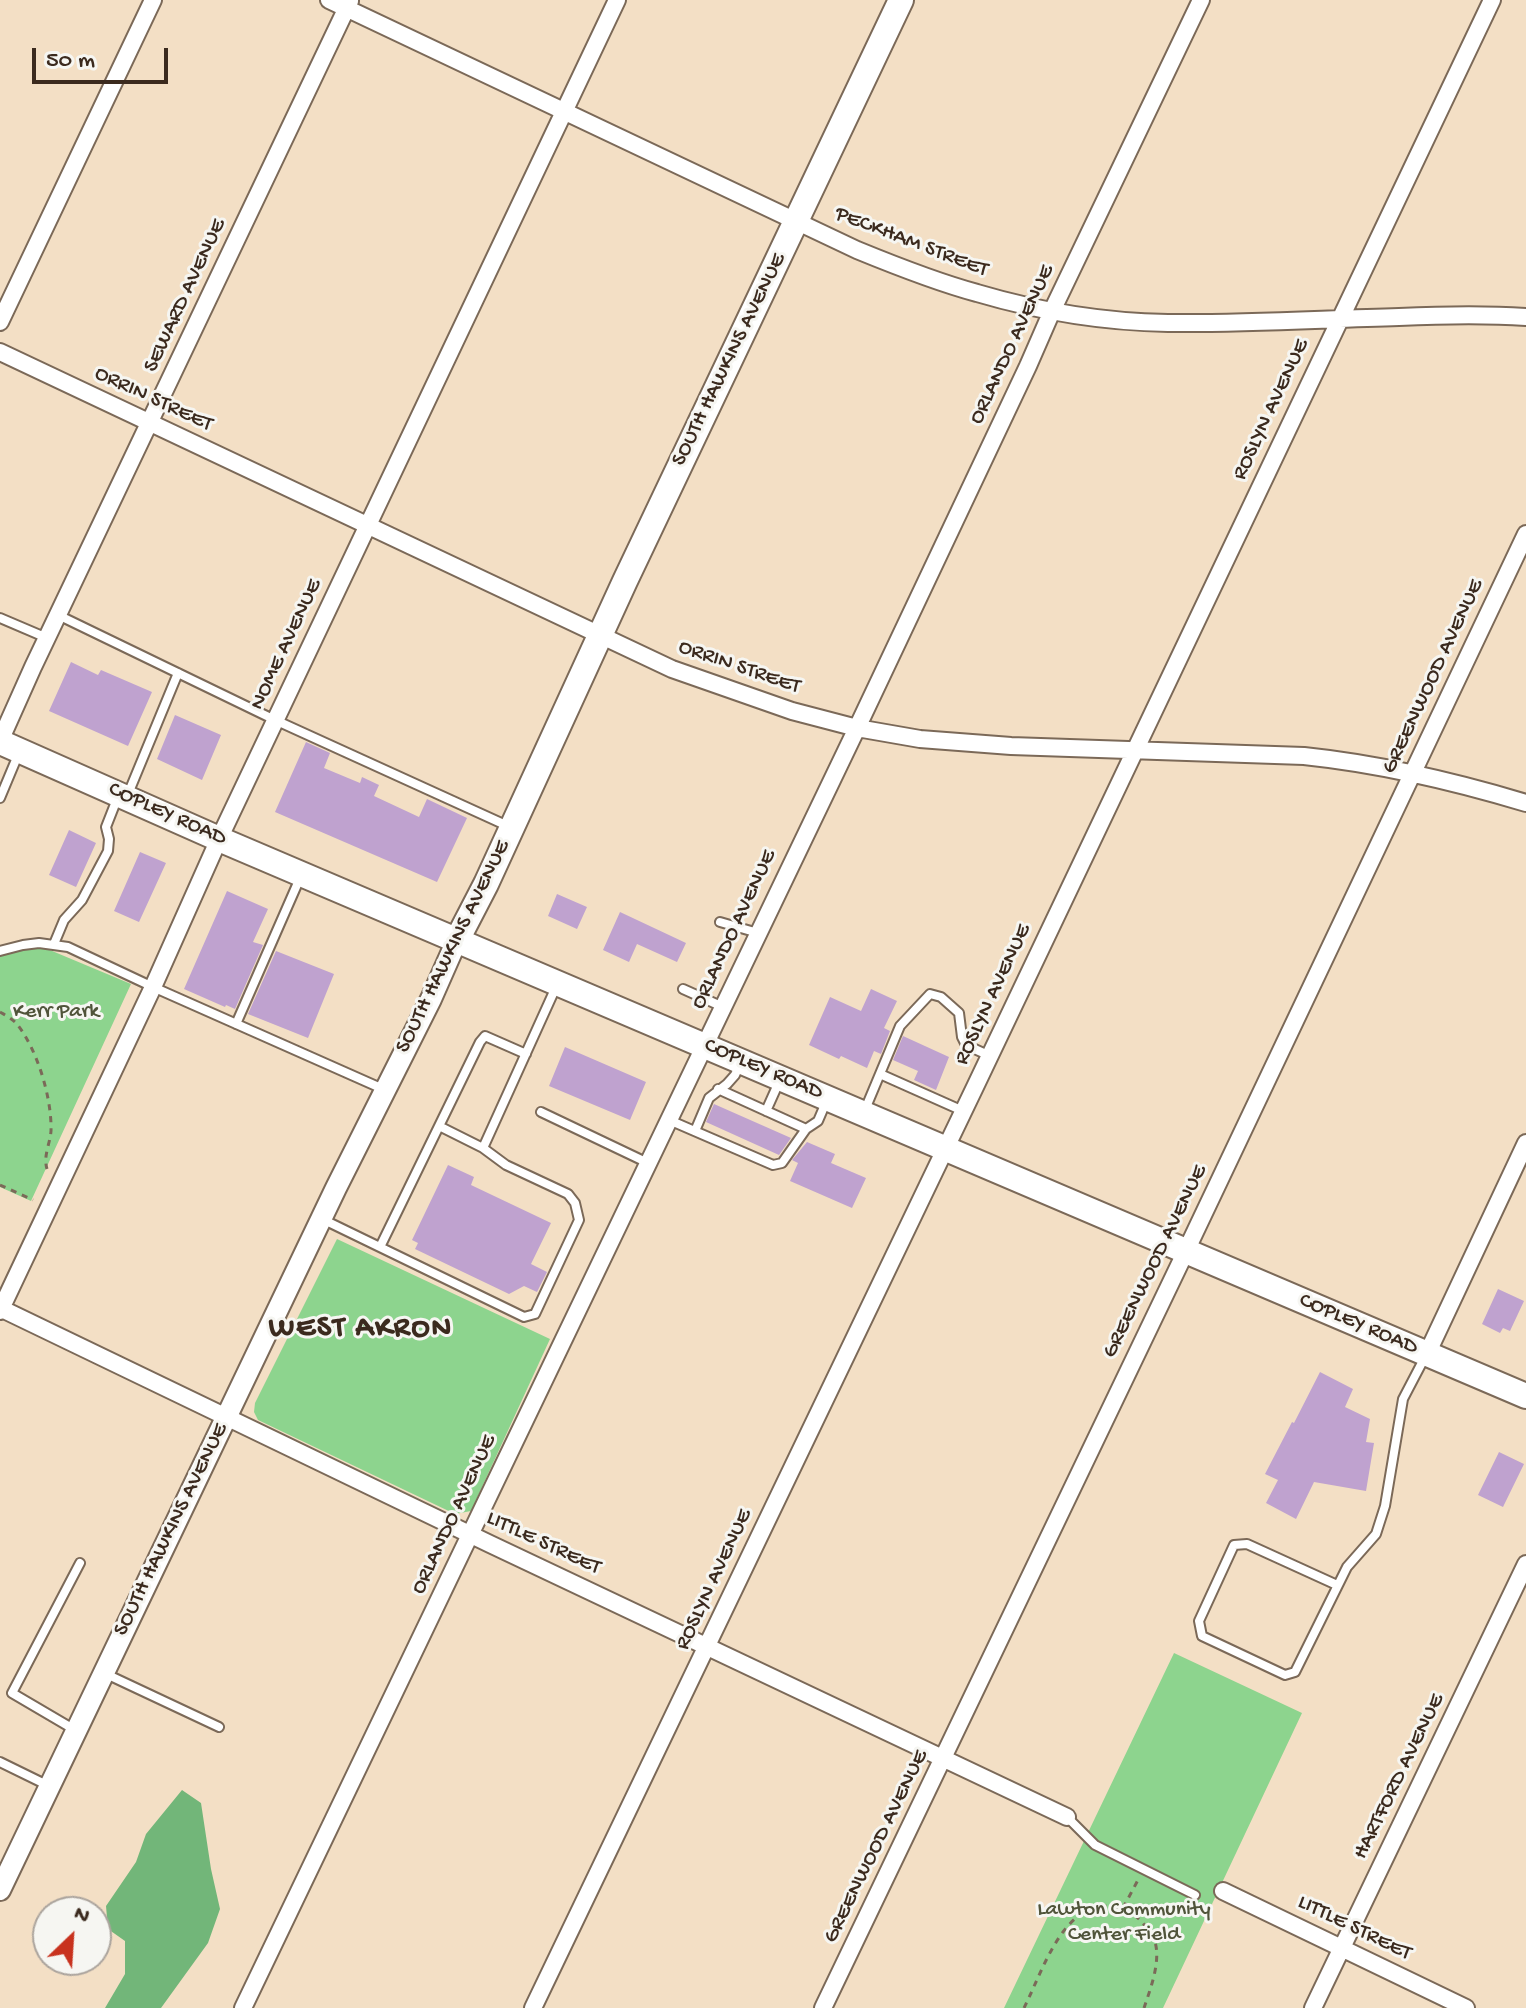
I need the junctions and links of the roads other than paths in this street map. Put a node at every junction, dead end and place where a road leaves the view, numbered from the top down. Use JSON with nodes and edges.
{"nodes":[{"id":1,"x":153,"y":0,"type":"edge"},
{"id":2,"x":329,"y":0,"type":"edge"},
{"id":3,"x":617,"y":0,"type":"edge"},
{"id":4,"x":901,"y":0,"type":"edge"},
{"id":5,"x":1201,"y":0,"type":"edge"},
{"id":6,"x":1492,"y":0,"type":"edge"},
{"id":7,"x":349,"y":4,"type":"edge"},
{"id":8,"x":564,"y":111,"type":"junction"},
{"id":9,"x":796,"y":222,"type":"junction"},
{"id":10,"x":1052,"y":311,"type":"junction"},
{"id":11,"x":1526,"y":317,"type":"edge"},
{"id":12,"x":1340,"y":319,"type":"junction"},
{"id":13,"x":0,"y":322,"type":"edge"},
{"id":14,"x":0,"y":352,"type":"edge"},
{"id":15,"x":151,"y":423,"type":"junction"},
{"id":16,"x":368,"y":526,"type":"junction"},
{"id":17,"x":1526,"y":534,"type":"edge"},
{"id":18,"x":58,"y":615,"type":"junction"},
{"id":19,"x":0,"y":618,"type":"edge"},
{"id":20,"x":600,"y":636,"type":"junction"},
{"id":21,"x":47,"y":638,"type":"junction"},
{"id":22,"x":178,"y":673,"type":"junction"},
{"id":23,"x":275,"y":720,"type":"junction"},
{"id":24,"x":857,"y":728,"type":"junction"},
{"id":25,"x":7,"y":744,"type":"edge"},
{"id":26,"x":1135,"y":750,"type":"junction"},
{"id":27,"x":1413,"y":772,"type":"junction"},
{"id":28,"x":123,"y":796,"type":"junction"},
{"id":29,"x":0,"y":798,"type":"edge"},
{"id":30,"x":1526,"y":803,"type":"edge"},
{"id":31,"x":511,"y":828,"type":"junction"},
{"id":32,"x":219,"y":839,"type":"junction"},
{"id":33,"x":302,"y":874,"type":"junction"},
{"id":34,"x":720,"y":922,"type":"dead end"},
{"id":35,"x":758,"y":933,"type":"junction"},
{"id":36,"x":457,"y":940,"type":"junction"},
{"id":37,"x":54,"y":944,"type":"junction"},
{"id":38,"x":0,"y":951,"type":"edge"},
{"id":39,"x":558,"y":983,"type":"junction"},
{"id":40,"x":153,"y":987,"type":"junction"},
{"id":41,"x":683,"y":989,"type":"dead end"},
{"id":42,"x":723,"y":1007,"type":"junction"},
{"id":43,"x":236,"y":1024,"type":"junction"},
{"id":44,"x":704,"y":1045,"type":"junction"},
{"id":45,"x":526,"y":1054,"type":"junction"},
{"id":46,"x":990,"y":1056,"type":"junction"},
{"id":47,"x":741,"y":1061,"type":"junction"},
{"id":48,"x":880,"y":1074,"type":"junction"},
{"id":49,"x":781,"y":1078,"type":"junction"},
{"id":50,"x":718,"y":1089,"type":"junction"},
{"id":51,"x":385,"y":1090,"type":"junction"},
{"id":52,"x":828,"y":1098,"type":"junction"},
{"id":53,"x":766,"y":1111,"type":"junction"},
{"id":54,"x":963,"y":1111,"type":"junction"},
{"id":55,"x":541,"y":1112,"type":"dead end"},
{"id":56,"x":863,"y":1113,"type":"junction"},
{"id":57,"x":669,"y":1119,"type":"junction"},
{"id":58,"x":439,"y":1126,"type":"junction"},
{"id":59,"x":806,"y":1129,"type":"junction"},
{"id":60,"x":695,"y":1131,"type":"junction"},
{"id":61,"x":1526,"y":1143,"type":"edge"},
{"id":62,"x":945,"y":1147,"type":"junction"},
{"id":63,"x":483,"y":1148,"type":"junction"},
{"id":64,"x":648,"y":1163,"type":"junction"},
{"id":65,"x":321,"y":1218,"type":"junction"},
{"id":66,"x":380,"y":1247,"type":"junction"},
{"id":67,"x":1186,"y":1251,"type":"junction"},
{"id":68,"x":0,"y":1309,"type":"edge"},
{"id":69,"x":1427,"y":1354,"type":"junction"},
{"id":70,"x":1526,"y":1396,"type":"edge"},
{"id":71,"x":227,"y":1417,"type":"junction"},
{"id":72,"x":469,"y":1534,"type":"junction"},
{"id":73,"x":80,"y":1563,"type":"dead end"},
{"id":74,"x":1526,"y":1564,"type":"edge"},
{"id":75,"x":1337,"y":1585,"type":"junction"},
{"id":76,"x":707,"y":1647,"type":"junction"},
{"id":77,"x":103,"y":1673,"type":"junction"},
{"id":78,"x":219,"y":1727,"type":"dead end"},
{"id":79,"x":76,"y":1731,"type":"junction"},
{"id":80,"x":944,"y":1758,"type":"junction"},
{"id":81,"x":0,"y":1762,"type":"edge"},
{"id":82,"x":49,"y":1786,"type":"junction"},
{"id":83,"x":1067,"y":1817,"type":"joint"},
{"id":84,"x":0,"y":1890,"type":"edge"},
{"id":85,"x":1223,"y":1891,"type":"dead end"},
{"id":86,"x":1195,"y":1895,"type":"dead end"},
{"id":87,"x":1342,"y":1948,"type":"junction"},
{"id":88,"x":243,"y":2008,"type":"edge"},
{"id":89,"x":533,"y":2008,"type":"edge"},
{"id":90,"x":823,"y":2008,"type":"edge"},
{"id":91,"x":1313,"y":2008,"type":"edge"},
{"id":92,"x":1466,"y":2008,"type":"edge"}],
"edges":[{"from":1,"to":13,"type":"street"},
{"from":2,"to":7,"type":"street","name":"PECKHAM STREET"},
{"from":3,"to":8,"type":"street","name":"NOME AVENUE"},
{"from":4,"to":9,"type":"main road","name":"SOUTH HAWKINS AVENUE"},
{"from":5,"to":10,"type":"street","name":"ORLANDO AVENUE"},
{"from":6,"to":12,"type":"street","name":"ROSLYN AVENUE"},
{"from":7,"to":8,"type":"street","name":"PECKHAM STREET"},
{"from":7,"to":15,"type":"street","name":"SEWARD AVENUE"},
{"from":8,"to":9,"type":"street","name":"PECKHAM STREET"},
{"from":8,"to":16,"type":"street","name":"NOME AVENUE"},
{"from":9,"to":10,"type":"street","name":"PECKHAM STREET"},
{"from":9,"to":20,"type":"main road","name":"SOUTH HAWKINS AVENUE"},
{"from":10,"to":12,"type":"street","name":"PECKHAM STREET"},
{"from":10,"to":24,"type":"street","name":"ORLANDO AVENUE"},
{"from":11,"to":12,"type":"street","name":"PECKHAM STREET"},
{"from":12,"to":26,"type":"street","name":"ROSLYN AVENUE"},
{"from":14,"to":15,"type":"street","name":"ORRIN STREET"},
{"from":15,"to":16,"type":"street","name":"ORRIN STREET"},
{"from":15,"to":18,"type":"street","name":"SEWARD AVENUE"},
{"from":16,"to":20,"type":"street","name":"ORRIN STREET"},
{"from":16,"to":23,"type":"street","name":"NOME AVENUE"},
{"from":17,"to":27,"type":"street","name":"GREENWOOD AVENUE"},
{"from":18,"to":21,"type":"street","name":"SEWARD AVENUE"},
{"from":18,"to":22,"type":"lane"},
{"from":19,"to":21,"type":"lane"},
{"from":20,"to":24,"type":"street","name":"ORRIN STREET"},
{"from":20,"to":31,"type":"main road","name":"SOUTH HAWKINS AVENUE"},
{"from":21,"to":25,"type":"street","name":"SEWARD AVENUE"},
{"from":22,"to":23,"type":"lane"},
{"from":22,"to":28,"type":"lane"},
{"from":23,"to":31,"type":"lane"},
{"from":23,"to":32,"type":"street","name":"NOME AVENUE"},
{"from":24,"to":26,"type":"street","name":"ORRIN STREET"},
{"from":24,"to":35,"type":"street","name":"ORLANDO AVENUE"},
{"from":25,"to":28,"type":"main road","name":"COPLEY ROAD"},
{"from":25,"to":29,"type":"lane"},
{"from":26,"to":27,"type":"street","name":"ORRIN STREET"},
{"from":26,"to":46,"type":"street","name":"ROSLYN AVENUE"},
{"from":27,"to":30,"type":"street","name":"ORRIN STREET"},
{"from":27,"to":67,"type":"street","name":"GREENWOOD AVENUE"},
{"from":28,"to":32,"type":"main road","name":"COPLEY ROAD"},
{"from":28,"to":37,"type":"lane"},
{"from":31,"to":36,"type":"main road","name":"SOUTH HAWKINS AVENUE"},
{"from":32,"to":33,"type":"main road","name":"COPLEY ROAD"},
{"from":32,"to":40,"type":"street","name":"NOME AVENUE"},
{"from":33,"to":36,"type":"main road","name":"COPLEY ROAD"},
{"from":33,"to":43,"type":"lane"},
{"from":34,"to":35,"type":"lane"},
{"from":35,"to":42,"type":"street","name":"ORLANDO AVENUE"},
{"from":36,"to":39,"type":"main road","name":"COPLEY ROAD"},
{"from":36,"to":51,"type":"street","name":"SOUTH HAWKINS AVENUE"},
{"from":37,"to":38,"type":"lane"},
{"from":37,"to":40,"type":"lane"},
{"from":39,"to":44,"type":"main road","name":"COPLEY ROAD"},
{"from":39,"to":45,"type":"lane"},
{"from":40,"to":43,"type":"lane"},
{"from":40,"to":68,"type":"street","name":"NOME AVENUE"},
{"from":41,"to":42,"type":"lane"},
{"from":42,"to":44,"type":"street","name":"ORLANDO AVENUE"},
{"from":43,"to":51,"type":"lane"},
{"from":44,"to":47,"type":"main road","name":"COPLEY ROAD"},
{"from":44,"to":57,"type":"street","name":"ORLANDO AVENUE"},
{"from":45,"to":58,"type":"lane"},
{"from":45,"to":63,"type":"lane"},
{"from":46,"to":48,"type":"lane"},
{"from":46,"to":54,"type":"street","name":"ROSLYN AVENUE"},
{"from":47,"to":49,"type":"main road","name":"COPLEY ROAD"},
{"from":47,"to":50,"type":"lane"},
{"from":48,"to":54,"type":"lane"},
{"from":48,"to":56,"type":"lane"},
{"from":49,"to":52,"type":"main road","name":"COPLEY ROAD"},
{"from":49,"to":53,"type":"lane"},
{"from":50,"to":53,"type":"lane"},
{"from":50,"to":60,"type":"lane"},
{"from":51,"to":65,"type":"street","name":"SOUTH HAWKINS AVENUE"},
{"from":52,"to":56,"type":"main road","name":"COPLEY ROAD"},
{"from":52,"to":59,"type":"lane"},
{"from":53,"to":59,"type":"lane"},
{"from":54,"to":62,"type":"street","name":"ROSLYN AVENUE"},
{"from":55,"to":64,"type":"lane"},
{"from":56,"to":62,"type":"main road","name":"COPLEY ROAD"},
{"from":57,"to":60,"type":"lane"},
{"from":57,"to":64,"type":"street","name":"ORLANDO AVENUE"},
{"from":58,"to":63,"type":"lane"},
{"from":58,"to":66,"type":"lane"},
{"from":59,"to":60,"type":"lane"},
{"from":61,"to":69,"type":"street"},
{"from":62,"to":67,"type":"main road","name":"COPLEY ROAD"},
{"from":62,"to":76,"type":"street","name":"ROSLYN AVENUE"},
{"from":63,"to":66,"type":"lane"},
{"from":64,"to":72,"type":"street","name":"ORLANDO AVENUE"},
{"from":65,"to":66,"type":"lane"},
{"from":65,"to":71,"type":"street","name":"SOUTH HAWKINS AVENUE"},
{"from":67,"to":69,"type":"main road","name":"COPLEY ROAD"},
{"from":67,"to":80,"type":"street","name":"GREENWOOD AVENUE"},
{"from":68,"to":71,"type":"street","name":"LITTLE STREET"},
{"from":69,"to":70,"type":"main road","name":"COPLEY ROAD"},
{"from":69,"to":75,"type":"lane"},
{"from":71,"to":72,"type":"street","name":"LITTLE STREET"},
{"from":71,"to":77,"type":"street","name":"SOUTH HAWKINS AVENUE"},
{"from":72,"to":76,"type":"street","name":"LITTLE STREET"},
{"from":72,"to":88,"type":"street","name":"ORLANDO AVENUE"},
{"from":73,"to":79,"type":"lane"},
{"from":74,"to":87,"type":"street","name":"HARTFORD AVENUE"},
{"from":75,"to":75,"type":"lane"},
{"from":76,"to":80,"type":"street","name":"LITTLE STREET"},
{"from":76,"to":89,"type":"street","name":"ROSLYN AVENUE"},
{"from":77,"to":78,"type":"lane"},
{"from":77,"to":79,"type":"street","name":"SOUTH HAWKINS AVENUE"},
{"from":79,"to":82,"type":"street","name":"SOUTH HAWKINS AVENUE"},
{"from":80,"to":83,"type":"street","name":"LITTLE STREET"},
{"from":80,"to":90,"type":"street","name":"GREENWOOD AVENUE"},
{"from":81,"to":82,"type":"lane"},
{"from":82,"to":84,"type":"street","name":"SOUTH HAWKINS AVENUE"},
{"from":83,"to":86,"type":"lane"},
{"from":85,"to":87,"type":"street","name":"LITTLE STREET"},
{"from":87,"to":91,"type":"street","name":"HARTFORD AVENUE"},
{"from":87,"to":92,"type":"street","name":"LITTLE STREET"}]}
